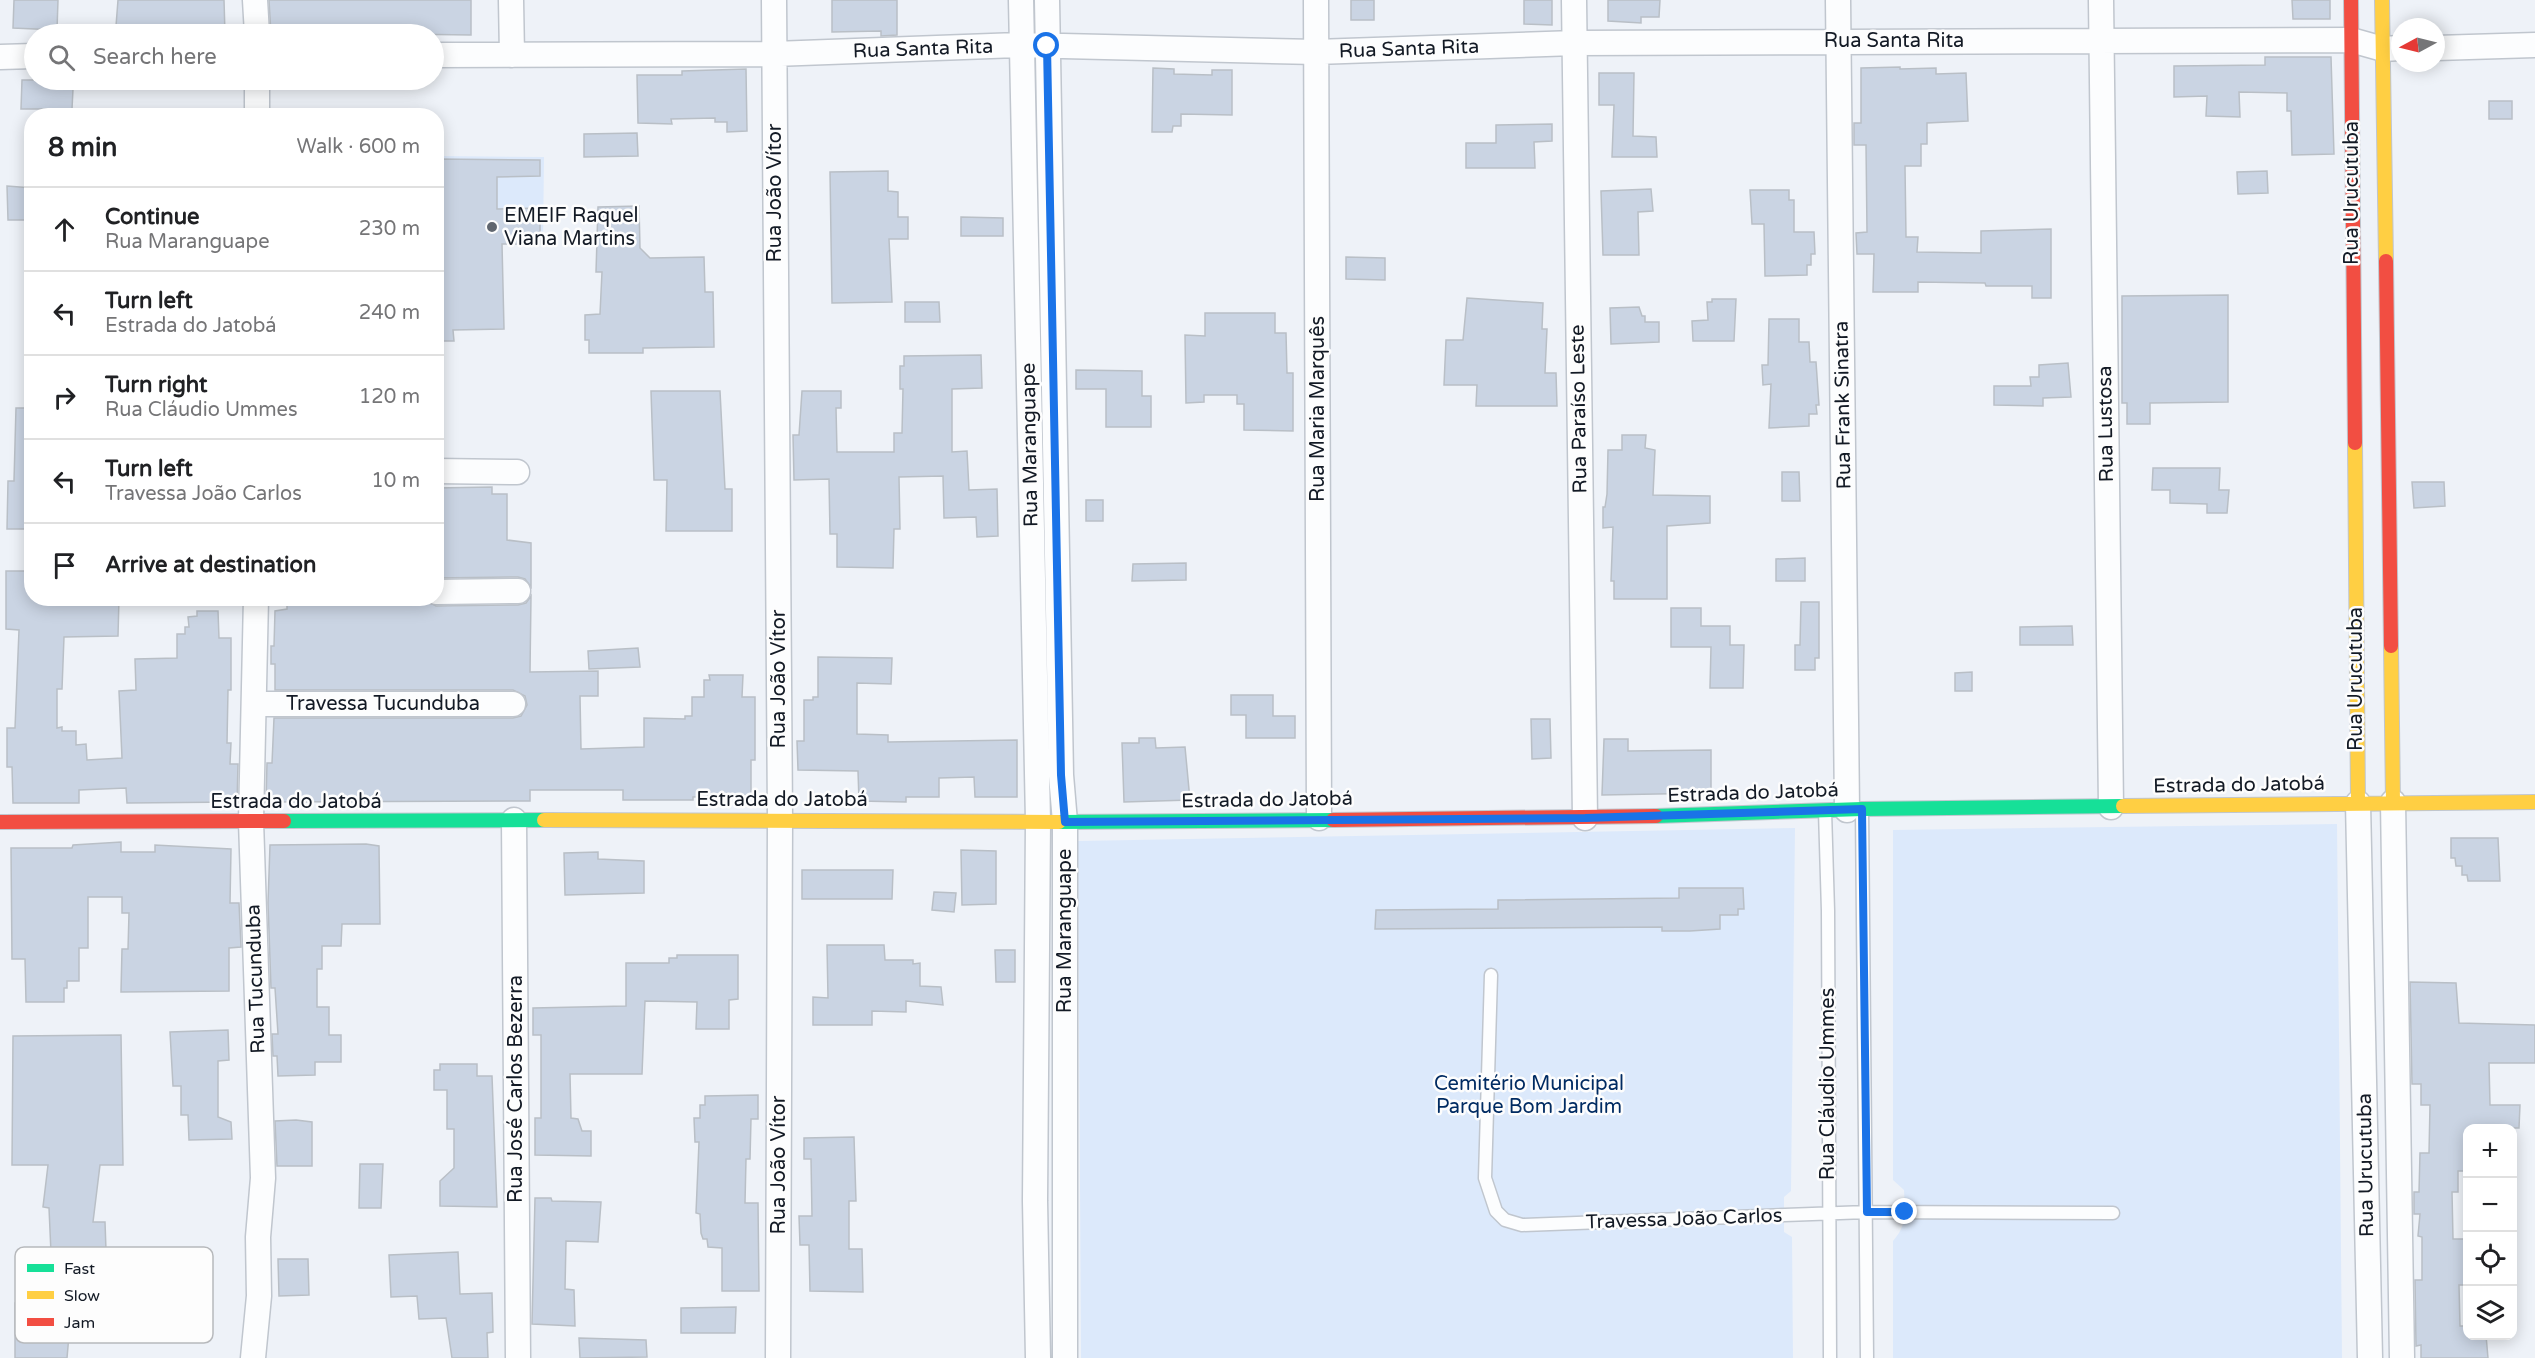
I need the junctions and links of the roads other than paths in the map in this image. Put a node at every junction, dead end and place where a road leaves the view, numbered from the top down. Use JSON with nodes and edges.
{"nodes":[{"id":1,"x":255,"y":0,"type":"edge"},
{"id":2,"x":511,"y":0,"type":"edge"},
{"id":3,"x":774,"y":0,"type":"edge"},
{"id":4,"x":1021,"y":0,"type":"edge"},
{"id":5,"x":1047,"y":0,"type":"edge"},
{"id":6,"x":1316,"y":0,"type":"edge"},
{"id":7,"x":1574,"y":0,"type":"edge"},
{"id":8,"x":1838,"y":0,"type":"edge"},
{"id":9,"x":2101,"y":0,"type":"edge"},
{"id":10,"x":2351,"y":0,"type":"edge"},
{"id":11,"x":2382,"y":0,"type":"edge"},
{"id":12,"x":256,"y":24,"type":"edge"},
{"id":13,"x":1839,"y":40,"type":"junction"},
{"id":14,"x":2351,"y":40,"type":"junction"},
{"id":15,"x":2101,"y":42,"type":"junction"},
{"id":16,"x":1575,"y":43,"type":"junction"},
{"id":17,"x":1021,"y":45,"type":"junction"},
{"id":18,"x":2535,"y":45,"type":"edge"},
{"id":19,"x":1047,"y":46,"type":"junction"},
{"id":20,"x":2445,"y":48,"type":"edge"},
{"id":21,"x":2391,"y":49,"type":"edge"},
{"id":22,"x":1316,"y":52,"type":"junction"},
{"id":23,"x":774,"y":54,"type":"junction"},
{"id":24,"x":444,"y":55,"type":"edge"},
{"id":25,"x":512,"y":55,"type":"junction"},
{"id":26,"x":24,"y":56,"type":"edge"},
{"id":27,"x":0,"y":57,"type":"edge"},
{"id":28,"x":2391,"y":72,"type":"edge"},
{"id":29,"x":257,"y":90,"type":"edge"},
{"id":30,"x":257,"y":108,"type":"edge"},
{"id":31,"x":444,"y":471,"type":"edge"},
{"id":32,"x":517,"y":472,"type":"dead end"},
{"id":33,"x":518,"y":591,"type":"dead end"},
{"id":34,"x":444,"y":592,"type":"edge"},
{"id":35,"x":256,"y":606,"type":"edge"},
{"id":36,"x":254,"y":704,"type":"junction"},
{"id":37,"x":513,"y":704,"type":"dead end"},
{"id":38,"x":2535,"y":801,"type":"edge"},
{"id":39,"x":2393,"y":802,"type":"junction"},
{"id":40,"x":2358,"y":803,"type":"junction"},
{"id":41,"x":2111,"y":807,"type":"junction"},
{"id":42,"x":1845,"y":810,"type":"junction"},
{"id":43,"x":1319,"y":818,"type":"junction"},
{"id":44,"x":1585,"y":818,"type":"junction"},
{"id":45,"x":780,"y":819,"type":"junction"},
{"id":46,"x":514,"y":820,"type":"junction"},
{"id":47,"x":251,"y":821,"type":"junction"},
{"id":48,"x":1038,"y":821,"type":"junction"},
{"id":49,"x":0,"y":822,"type":"edge"},
{"id":50,"x":1065,"y":822,"type":"junction"},
{"id":51,"x":1491,"y":975,"type":"dead end"},
{"id":52,"x":1867,"y":1212,"type":"junction"},
{"id":53,"x":2113,"y":1213,"type":"dead end"},
{"id":54,"x":1828,"y":1214,"type":"junction"},
{"id":55,"x":253,"y":1358,"type":"edge"},
{"id":56,"x":518,"y":1358,"type":"edge"},
{"id":57,"x":778,"y":1358,"type":"edge"},
{"id":58,"x":1038,"y":1358,"type":"edge"},
{"id":59,"x":1065,"y":1358,"type":"edge"},
{"id":60,"x":1830,"y":1358,"type":"edge"},
{"id":61,"x":1867,"y":1358,"type":"edge"},
{"id":62,"x":2370,"y":1358,"type":"edge"},
{"id":63,"x":2402,"y":1358,"type":"edge"}],
"edges":[{"from":1,"to":12,"type":"street"},
{"from":2,"to":25,"type":"street"},
{"from":3,"to":23,"type":"street","name":"Rua João Vítor"},
{"from":4,"to":17,"type":"street","name":"Rua Maranguape"},
{"from":5,"to":19,"type":"street","name":"Rua Maranguape"},
{"from":6,"to":22,"type":"street","name":"Rua Maria Marquês"},
{"from":7,"to":16,"type":"street","name":"Rua Paraíso Leste"},
{"from":8,"to":13,"type":"street","name":"Rua Frank Sinatra"},
{"from":9,"to":15,"type":"street","name":"Rua Lustosa"},
{"from":10,"to":14,"type":"street","name":"Rua Urucutuba"},
{"from":11,"to":21,"type":"street","name":"Rua Urucutuba"},
{"from":13,"to":15,"type":"street","name":"Rua Santa Rita"},
{"from":13,"to":16,"type":"street","name":"Rua Santa Rita"},
{"from":13,"to":42,"type":"street","name":"Rua Frank Sinatra"},
{"from":14,"to":15,"type":"street","name":"Rua Santa Rita"},
{"from":14,"to":21,"type":"street","name":"Rua Santa Rita"},
{"from":14,"to":40,"type":"street","name":"Rua Urucutuba"},
{"from":15,"to":41,"type":"street","name":"Rua Lustosa"},
{"from":16,"to":22,"type":"street","name":"Rua Santa Rita"},
{"from":16,"to":44,"type":"street","name":"Rua Paraíso Leste"},
{"from":17,"to":19,"type":"street","name":"Rua Santa Rita"},
{"from":17,"to":23,"type":"street","name":"Rua Santa Rita"},
{"from":17,"to":48,"type":"street","name":"Rua Maranguape"},
{"from":18,"to":20,"type":"street"},
{"from":19,"to":22,"type":"street","name":"Rua Santa Rita"},
{"from":19,"to":50,"type":"street","name":"Rua Maranguape"},
{"from":22,"to":43,"type":"street","name":"Rua Maria Marquês"},
{"from":23,"to":25,"type":"street","name":"Rua Santa Rita"},
{"from":23,"to":45,"type":"street","name":"Rua João Vítor"},
{"from":24,"to":25,"type":"street","name":"Rua Santa Rita"},
{"from":26,"to":27,"type":"street"},
{"from":28,"to":39,"type":"street","name":"Rua Urucutuba"},
{"from":29,"to":30,"type":"street"},
{"from":31,"to":32,"type":"street"},
{"from":33,"to":34,"type":"street"},
{"from":35,"to":36,"type":"street","name":"Rua Tucunduba"},
{"from":36,"to":37,"type":"street","name":"Travessa Tucunduba"},
{"from":36,"to":47,"type":"street","name":"Rua Tucunduba"},
{"from":38,"to":39,"type":"street","name":"Estrada do Jatobá"},
{"from":39,"to":40,"type":"street","name":"Estrada do Jatobá"},
{"from":39,"to":63,"type":"street","name":"Rua Urucutuba"},
{"from":40,"to":41,"type":"street","name":"Estrada do Jatobá"},
{"from":40,"to":62,"type":"street","name":"Rua Urucutuba"},
{"from":41,"to":42,"type":"street","name":"Estrada do Jatobá"},
{"from":42,"to":44,"type":"street","name":"Estrada do Jatobá"},
{"from":42,"to":52,"type":"lane","name":"Rua Cláudio Ummes"},
{"from":42,"to":54,"type":"lane","name":"Rua Cláudio Ummes"},
{"from":43,"to":44,"type":"street","name":"Estrada do Jatobá"},
{"from":43,"to":50,"type":"street","name":"Estrada do Jatobá"},
{"from":45,"to":46,"type":"street","name":"Estrada do Jatobá"},
{"from":45,"to":48,"type":"street","name":"Estrada do Jatobá"},
{"from":45,"to":57,"type":"street","name":"Rua João Vítor"},
{"from":46,"to":47,"type":"street","name":"Estrada do Jatobá"},
{"from":46,"to":56,"type":"street","name":"Rua José Carlos Bezerra"},
{"from":47,"to":49,"type":"street","name":"Estrada do Jatobá"},
{"from":47,"to":55,"type":"street","name":"Rua Tucunduba"},
{"from":48,"to":50,"type":"street","name":"Estrada do Jatobá"},
{"from":48,"to":58,"type":"street","name":"Rua Maranguape"},
{"from":50,"to":59,"type":"street","name":"Rua Maranguape"},
{"from":51,"to":54,"type":"lane","name":"Travessa João Carlos"},
{"from":52,"to":53,"type":"lane","name":"Travessa João Carlos"},
{"from":52,"to":54,"type":"lane","name":"Travessa João Carlos"},
{"from":52,"to":61,"type":"lane","name":"Rua Cláudio Ummes"},
{"from":54,"to":60,"type":"lane","name":"Rua Cláudio Ummes"}]}
